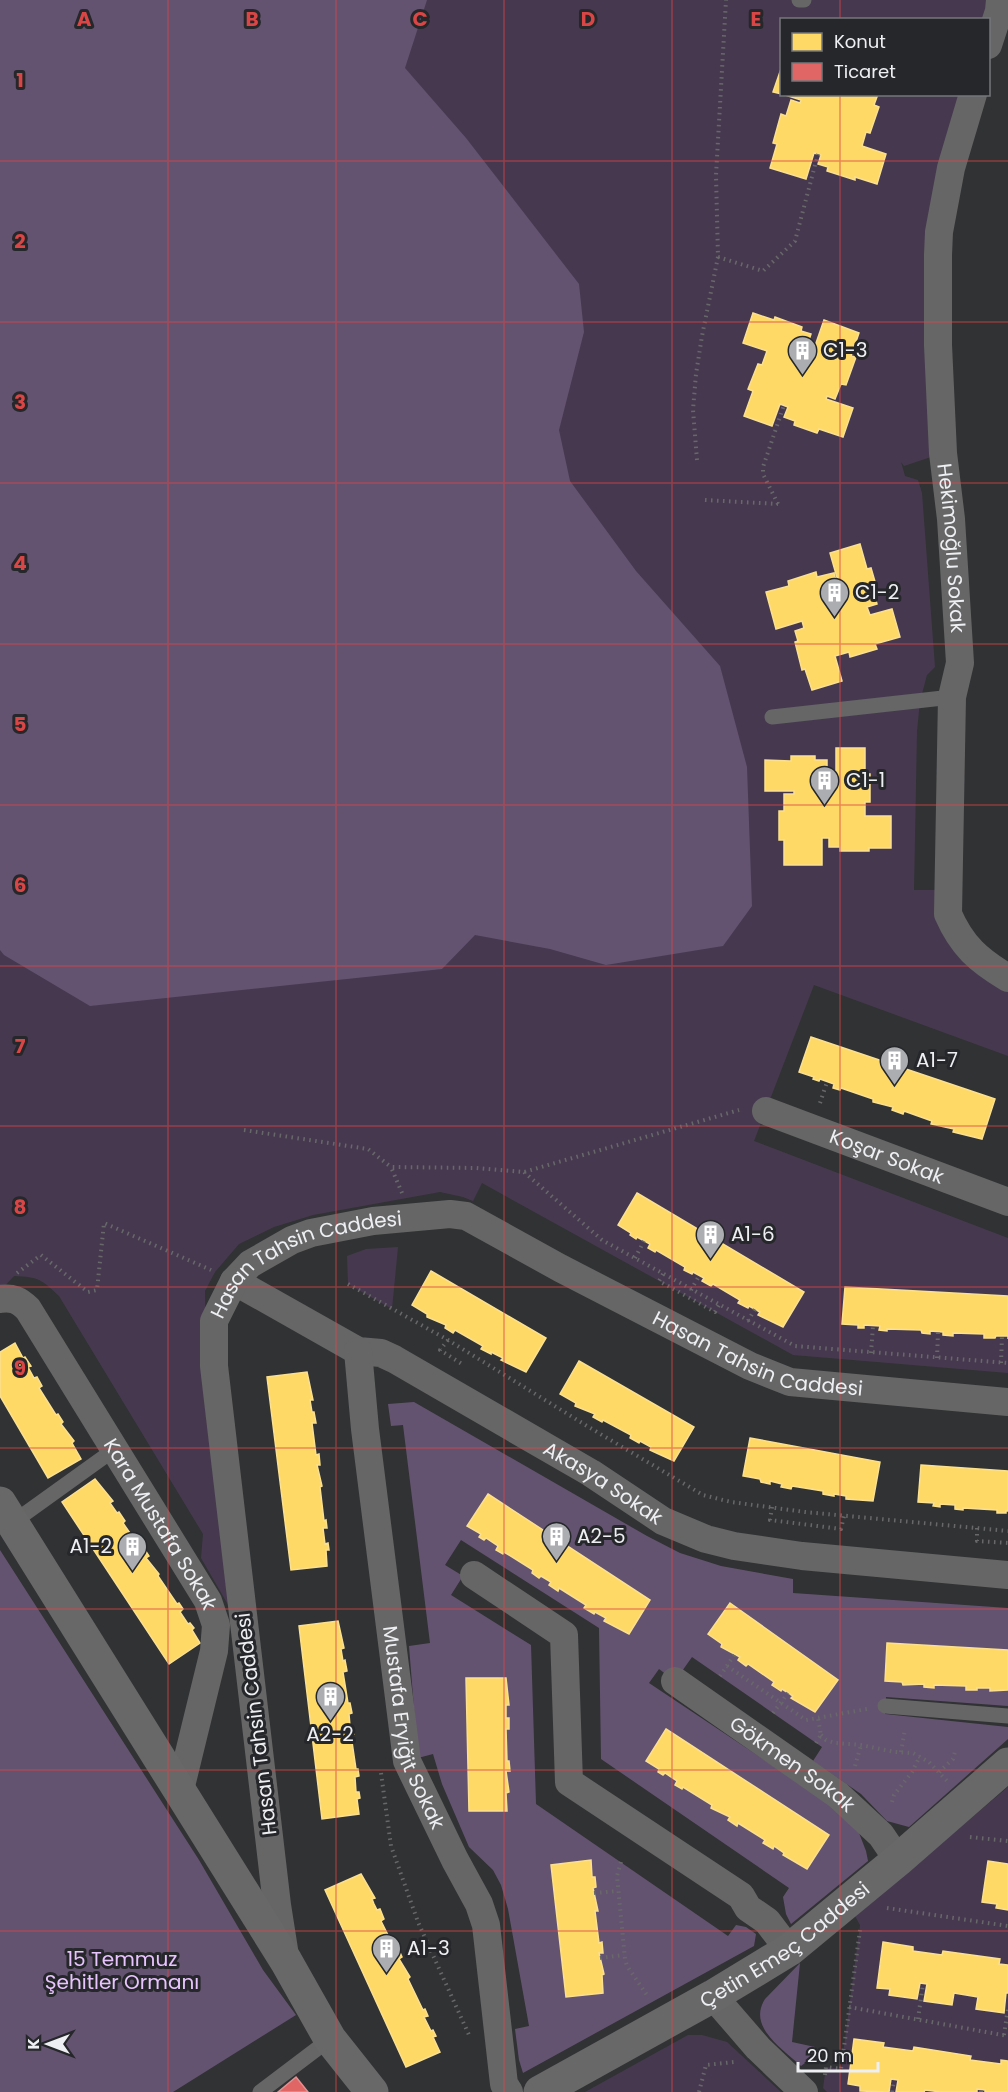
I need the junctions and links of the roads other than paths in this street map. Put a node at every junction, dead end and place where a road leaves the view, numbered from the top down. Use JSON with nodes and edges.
{"nodes":[{"id":1,"x":1000,"y":0,"type":"edge"},
{"id":2,"x":990,"y":39,"type":"edge"},
{"id":3,"x":972,"y":96,"type":"edge"},
{"id":4,"x":952,"y":697,"type":"junction"},
{"id":5,"x":772,"y":717,"type":"dead end"},
{"id":6,"x":1008,"y":978,"type":"edge"},
{"id":7,"x":766,"y":1111,"type":"road end"},
{"id":8,"x":1008,"y":1203,"type":"edge"},
{"id":9,"x":234,"y":1281,"type":"junction"},
{"id":10,"x":7,"y":1288,"type":"edge"},
{"id":11,"x":358,"y":1351,"type":"junction"},
{"id":12,"x":1008,"y":1402,"type":"edge"},
{"id":13,"x":115,"y":1449,"type":"junction"},
{"id":14,"x":6,"y":1513,"type":"edge"},
{"id":15,"x":474,"y":1575,"type":"dead end"},
{"id":16,"x":1008,"y":1575,"type":"edge"},
{"id":17,"x":675,"y":1681,"type":"dead end"},
{"id":18,"x":885,"y":1706,"type":"road end"},
{"id":19,"x":1008,"y":1716,"type":"edge"},
{"id":20,"x":1008,"y":1764,"type":"edge"},
{"id":21,"x":180,"y":1790,"type":"junction"},
{"id":22,"x":270,"y":1838,"type":"junction"},
{"id":23,"x":898,"y":1860,"type":"junction"},
{"id":24,"x":228,"y":1870,"type":"junction"},
{"id":25,"x":789,"y":1950,"type":"junction"},
{"id":26,"x":286,"y":1961,"type":"junction"},
{"id":27,"x":713,"y":1996,"type":"junction"},
{"id":28,"x":330,"y":2039,"type":"junction"},
{"id":29,"x":814,"y":2085,"type":"edge"},
{"id":30,"x":260,"y":2092,"type":"edge"},
{"id":31,"x":372,"y":2092,"type":"edge"},
{"id":32,"x":509,"y":2092,"type":"edge"},
{"id":33,"x":540,"y":2092,"type":"edge"}],
"edges":[{"from":1,"to":2,"type":"street"},
{"from":3,"to":4,"type":"street","name":"Hekimoğlu Sokak"},
{"from":4,"to":5,"type":"lane"},
{"from":4,"to":6,"type":"street","name":"Hekimoğlu Sokak"},
{"from":7,"to":8,"type":"street","name":"Koşar Sokak"},
{"from":9,"to":11,"type":"street","name":"Akasya Sokak"},
{"from":9,"to":12,"type":"street","name":"Hasan Tahsin Caddesi"},
{"from":9,"to":22,"type":"street","name":"Hasan Tahsin Caddesi"},
{"from":10,"to":13,"type":"street","name":"Kara Mustafa Sokak"},
{"from":11,"to":16,"type":"street","name":"Akasya Sokak"},
{"from":11,"to":32,"type":"street","name":"Mustafa Eryiğit Sokak"},
{"from":13,"to":14,"type":"lane"},
{"from":13,"to":21,"type":"street","name":"Kara Mustafa Sokak"},
{"from":14,"to":21,"type":"street"},
{"from":15,"to":25,"type":"street"},
{"from":17,"to":23,"type":"street","name":"Gökmen Sokak"},
{"from":18,"to":19,"type":"lane"},
{"from":20,"to":23,"type":"street","name":"Çetin Emeç Caddesi"},
{"from":21,"to":24,"type":"street"},
{"from":22,"to":24,"type":"street"},
{"from":22,"to":26,"type":"street","name":"Hasan Tahsin Caddesi"},
{"from":23,"to":25,"type":"street","name":"Çetin Emeç Caddesi"},
{"from":24,"to":26,"type":"street"},
{"from":25,"to":27,"type":"street","name":"Çetin Emeç Caddesi"},
{"from":26,"to":28,"type":"street"},
{"from":27,"to":29,"type":"street"},
{"from":27,"to":33,"type":"street","name":"Çetin Emeç Caddesi"},
{"from":28,"to":30,"type":"lane"},
{"from":28,"to":31,"type":"street"}]}
